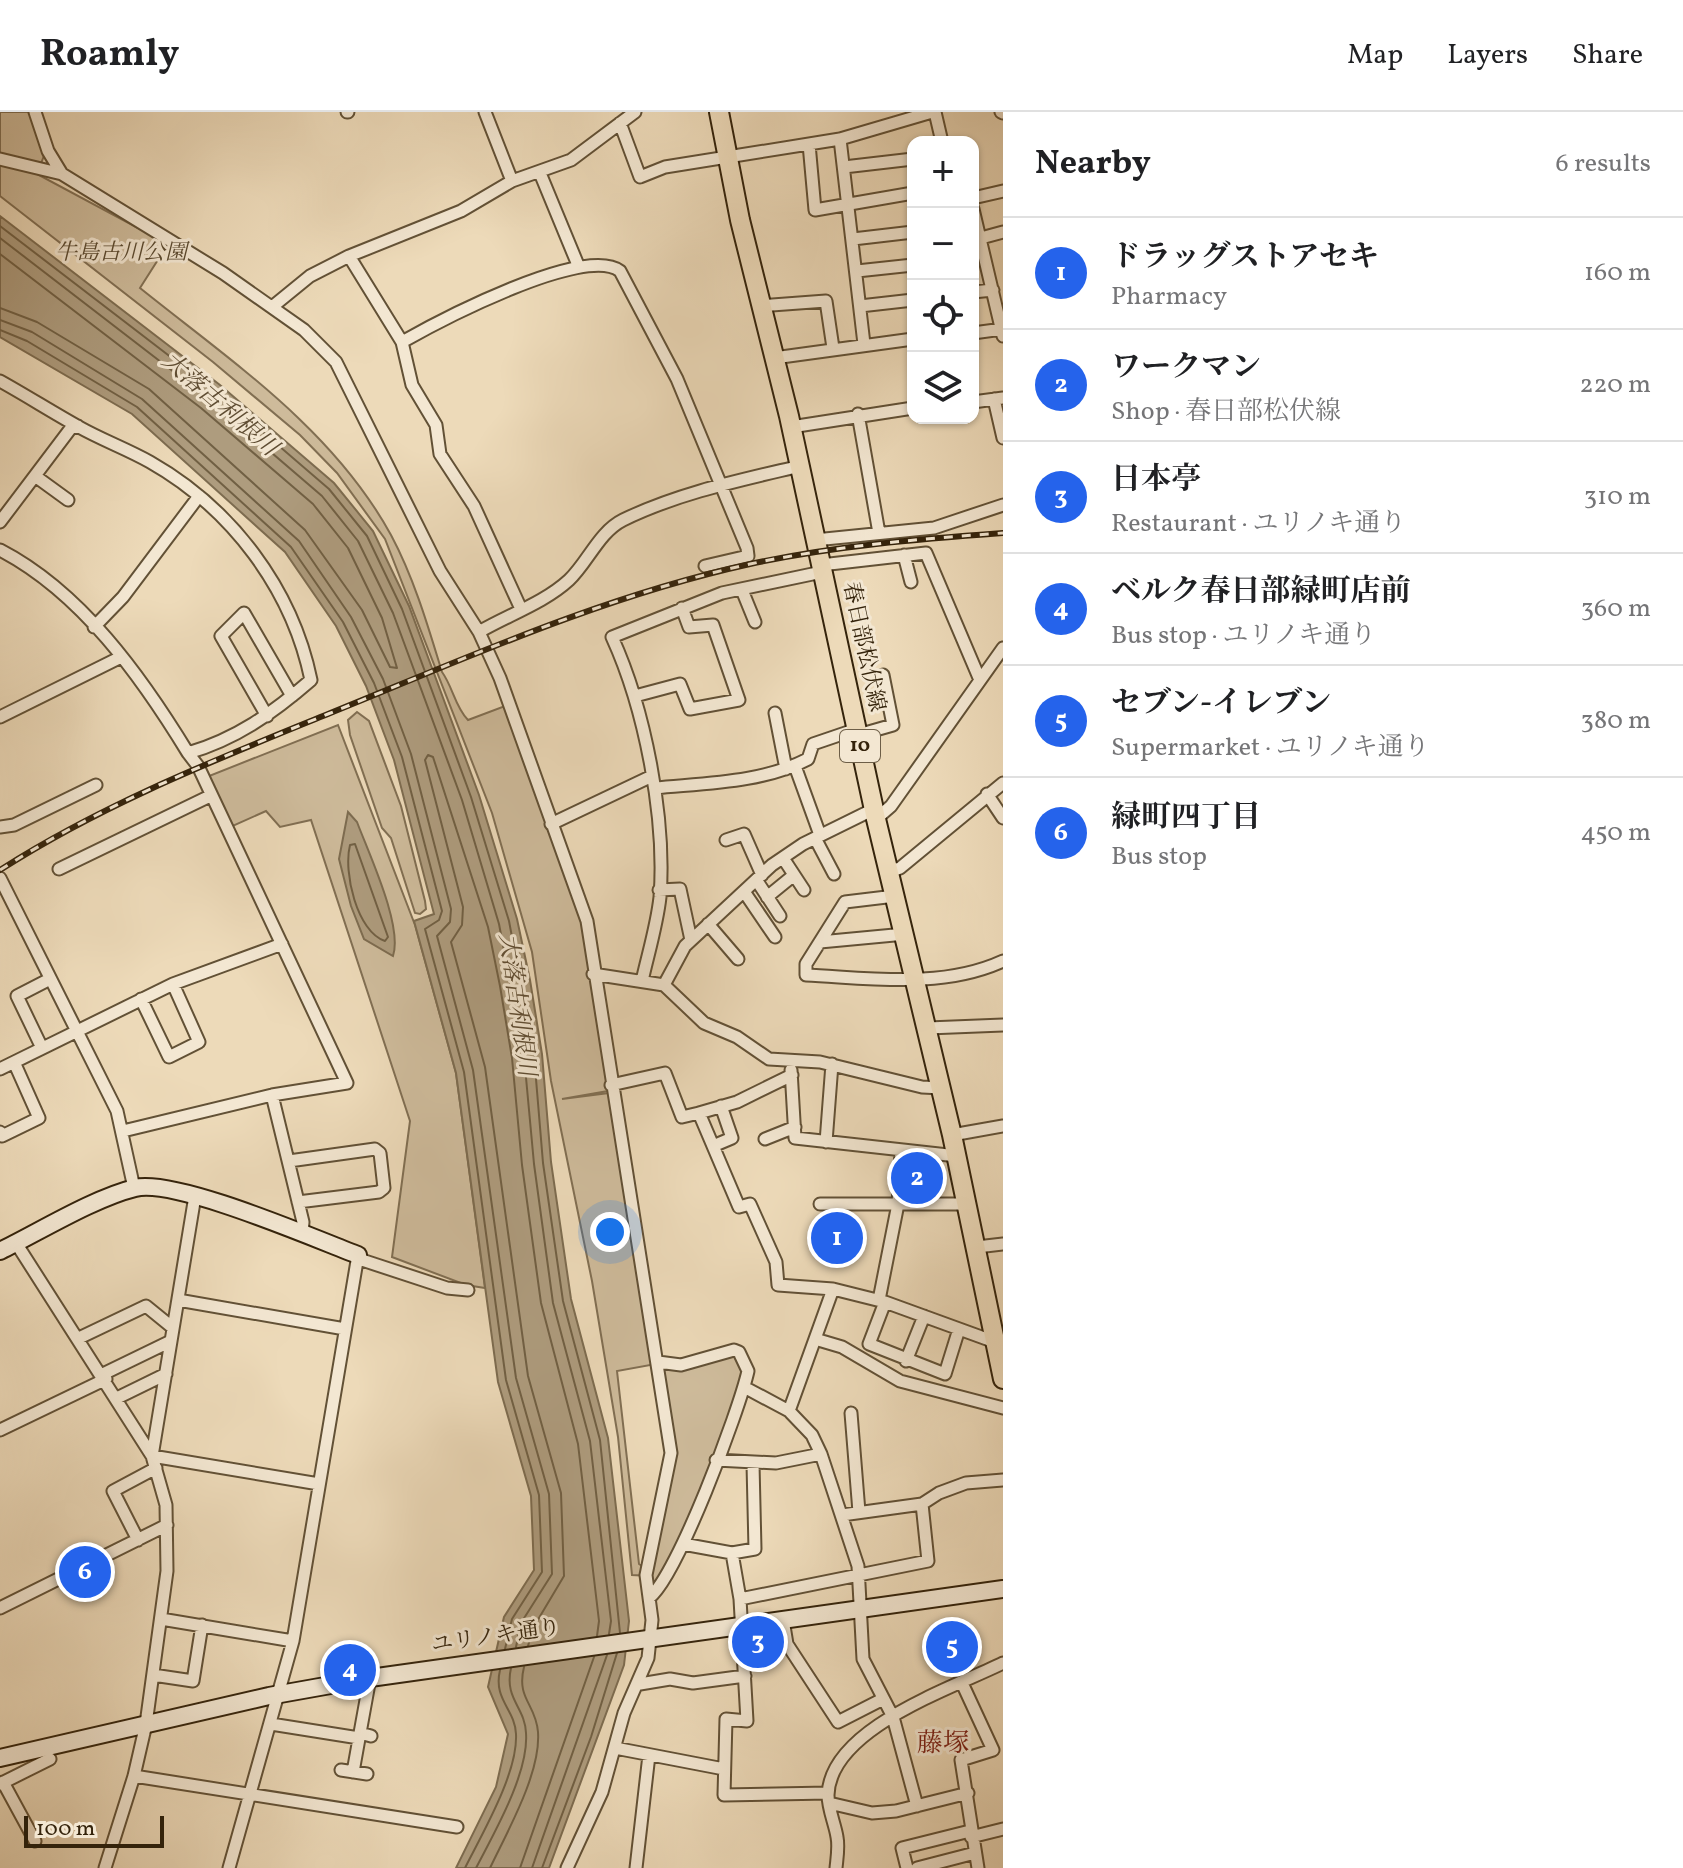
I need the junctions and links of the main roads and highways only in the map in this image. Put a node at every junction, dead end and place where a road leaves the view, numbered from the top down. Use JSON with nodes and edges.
{"nodes":[{"id":1,"x":719,"y":112,"type":"edge"},
{"id":2,"x":1003,"y":1379,"type":"edge"}],
"edges":[{"from":1,"to":2,"type":"main road","name":"春日部松伏線","number":"10"}]}
